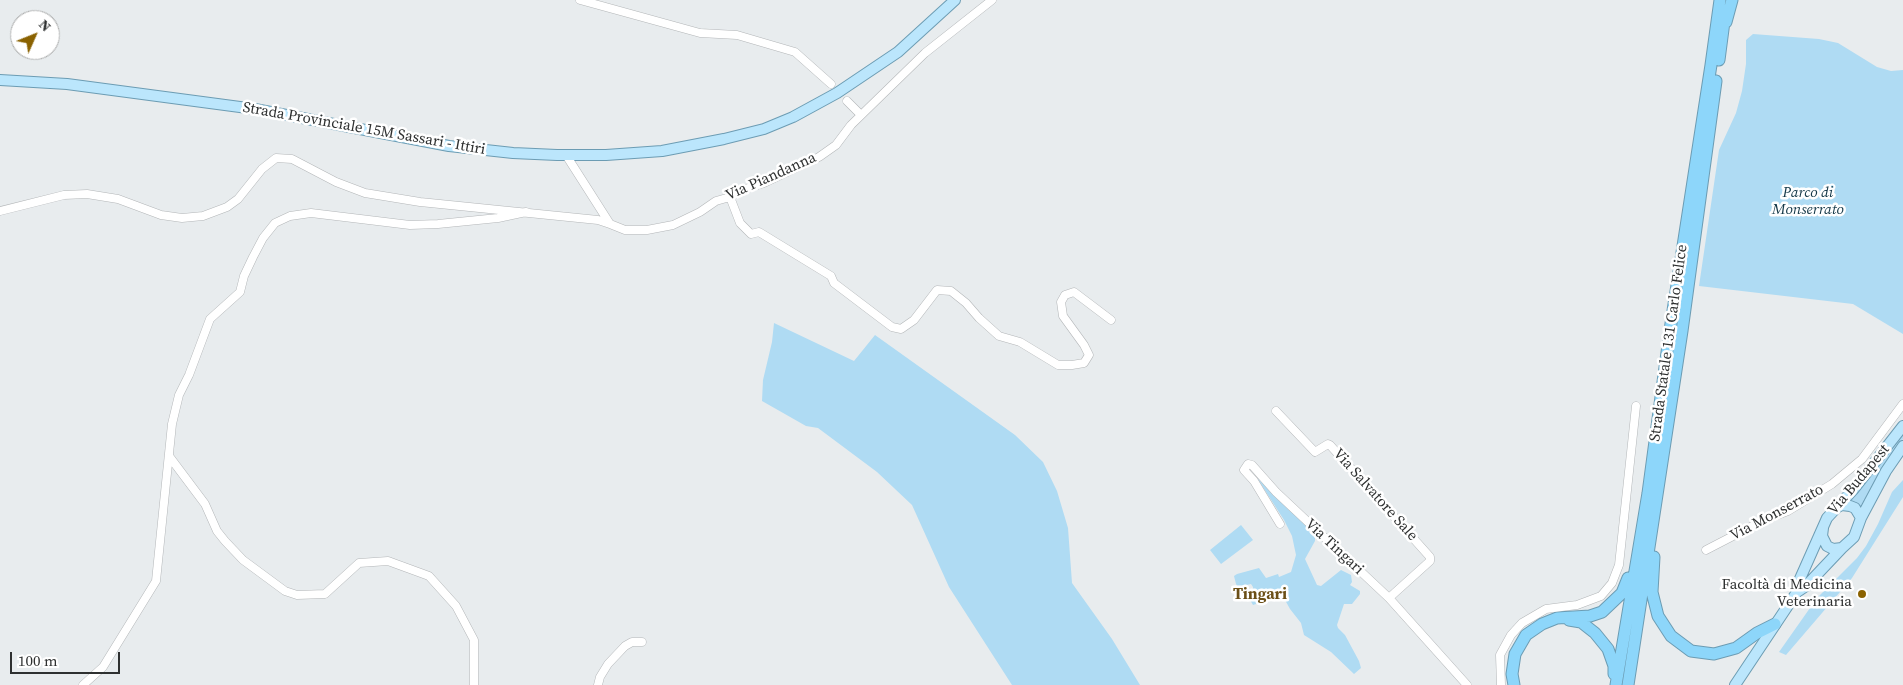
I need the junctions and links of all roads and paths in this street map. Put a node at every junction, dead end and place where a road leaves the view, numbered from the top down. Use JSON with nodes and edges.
{"nodes":[{"id":1,"x":580,"y":0,"type":"edge"},
{"id":2,"x":955,"y":0,"type":"edge"},
{"id":3,"x":992,"y":0,"type":"edge"},
{"id":4,"x":1720,"y":0,"type":"edge"},
{"id":5,"x":1727,"y":0,"type":"edge"},
{"id":6,"x":1732,"y":0,"type":"edge"},
{"id":7,"x":1723,"y":39,"type":"junction"},
{"id":8,"x":0,"y":80,"type":"edge"},
{"id":9,"x":831,"y":84,"type":"dead end"},
{"id":10,"x":847,"y":101,"type":"dead end"},
{"id":11,"x":861,"y":115,"type":"junction"},
{"id":12,"x":566,"y":155,"type":"junction"},
{"id":13,"x":730,"y":197,"type":"junction"},
{"id":14,"x":0,"y":211,"type":"edge"},
{"id":15,"x":526,"y":212,"type":"junction"},
{"id":16,"x":610,"y":224,"type":"junction"},
{"id":17,"x":1112,"y":320,"type":"dead end"},
{"id":18,"x":1903,"y":404,"type":"edge"},
{"id":19,"x":1636,"y":406,"type":"dead end"},
{"id":20,"x":1276,"y":411,"type":"dead end"},
{"id":21,"x":1903,"y":426,"type":"edge"},
{"id":22,"x":1903,"y":446,"type":"edge"},
{"id":23,"x":168,"y":456,"type":"junction"},
{"id":24,"x":1660,"y":476,"type":"junction"},
{"id":25,"x":1648,"y":493,"type":"junction"},
{"id":26,"x":1836,"y":508,"type":"junction"},
{"id":27,"x":1861,"y":518,"type":"junction"},
{"id":28,"x":1280,"y":524,"type":"dead end"},
{"id":29,"x":1823,"y":527,"type":"junction"},
{"id":30,"x":1842,"y":548,"type":"junction"},
{"id":31,"x":1706,"y":550,"type":"dead end"},
{"id":32,"x":1797,"y":592,"type":"junction"},
{"id":33,"x":1389,"y":598,"type":"junction"},
{"id":34,"x":1557,"y":618,"type":"junction"},
{"id":35,"x":1774,"y":624,"type":"junction"},
{"id":36,"x":642,"y":642,"type":"dead end"},
{"id":37,"x":83,"y":685,"type":"edge"},
{"id":38,"x":474,"y":685,"type":"edge"},
{"id":39,"x":598,"y":685,"type":"edge"},
{"id":40,"x":1467,"y":685,"type":"edge"},
{"id":41,"x":1501,"y":685,"type":"edge"},
{"id":42,"x":1514,"y":685,"type":"edge"},
{"id":43,"x":1615,"y":685,"type":"edge"},
{"id":44,"x":1628,"y":685,"type":"edge"},
{"id":45,"x":1735,"y":685,"type":"edge"}],
"edges":[{"from":1,"to":9,"type":"street"},
{"from":2,"to":12,"type":"main road","name":"Strada Provinciale 15M Sassari - Ittiri"},
{"from":3,"to":11,"type":"street","name":"Via Piandanna"},
{"from":4,"to":25,"type":"highway","name":"Strada Statale 131 Carlo Felice"},
{"from":5,"to":7,"type":"highway","name":"Strada Statale 131 Carlo Felice"},
{"from":6,"to":7,"type":"highway"},
{"from":7,"to":24,"type":"highway","name":"Strada Statale 131 Carlo Felice"},
{"from":8,"to":12,"type":"main road","name":"Strada Provinciale 15M Sassari - Ittiri"},
{"from":10,"to":11,"type":"street"},
{"from":11,"to":13,"type":"street","name":"Via Piandanna"},
{"from":12,"to":16,"type":"street"},
{"from":13,"to":16,"type":"street","name":"Via Piandanna"},
{"from":13,"to":17,"type":"street"},
{"from":14,"to":15,"type":"street","name":"Via Piandanna"},
{"from":15,"to":16,"type":"street","name":"Via Piandanna"},
{"from":15,"to":23,"type":"street"},
{"from":18,"to":31,"type":"street","name":"Via Monserrato"},
{"from":19,"to":41,"type":"street"},
{"from":20,"to":33,"type":"street","name":"Via Salvatore Sale"},
{"from":21,"to":26,"type":"main road","name":"Via Budapest"},
{"from":22,"to":27,"type":"main road","name":"Via Budapest"},
{"from":23,"to":37,"type":"street"},
{"from":23,"to":38,"type":"street"},
{"from":24,"to":35,"type":"highway"},
{"from":24,"to":44,"type":"highway","name":"Strada Statale 131 Carlo Felice"},
{"from":25,"to":34,"type":"highway"},
{"from":25,"to":43,"type":"highway","name":"Strada Statale 131 Carlo Felice"},
{"from":26,"to":27,"type":"main road"},
{"from":26,"to":29,"type":"main road","name":"Via Budapest"},
{"from":27,"to":30,"type":"main road","name":"Via Budapest"},
{"from":28,"to":33,"type":"street","name":"Via Tingari"},
{"from":29,"to":30,"type":"main road"},
{"from":29,"to":32,"type":"main road","name":"Via Budapest"},
{"from":30,"to":32,"type":"main road","name":"Via Budapest"},
{"from":32,"to":35,"type":"main road","name":"Via Budapest"},
{"from":33,"to":40,"type":"street","name":"Via Tingari"},
{"from":34,"to":42,"type":"highway"},
{"from":34,"to":43,"type":"highway"},
{"from":35,"to":45,"type":"main road","name":"Via Budapest"},
{"from":36,"to":39,"type":"street"}]}
